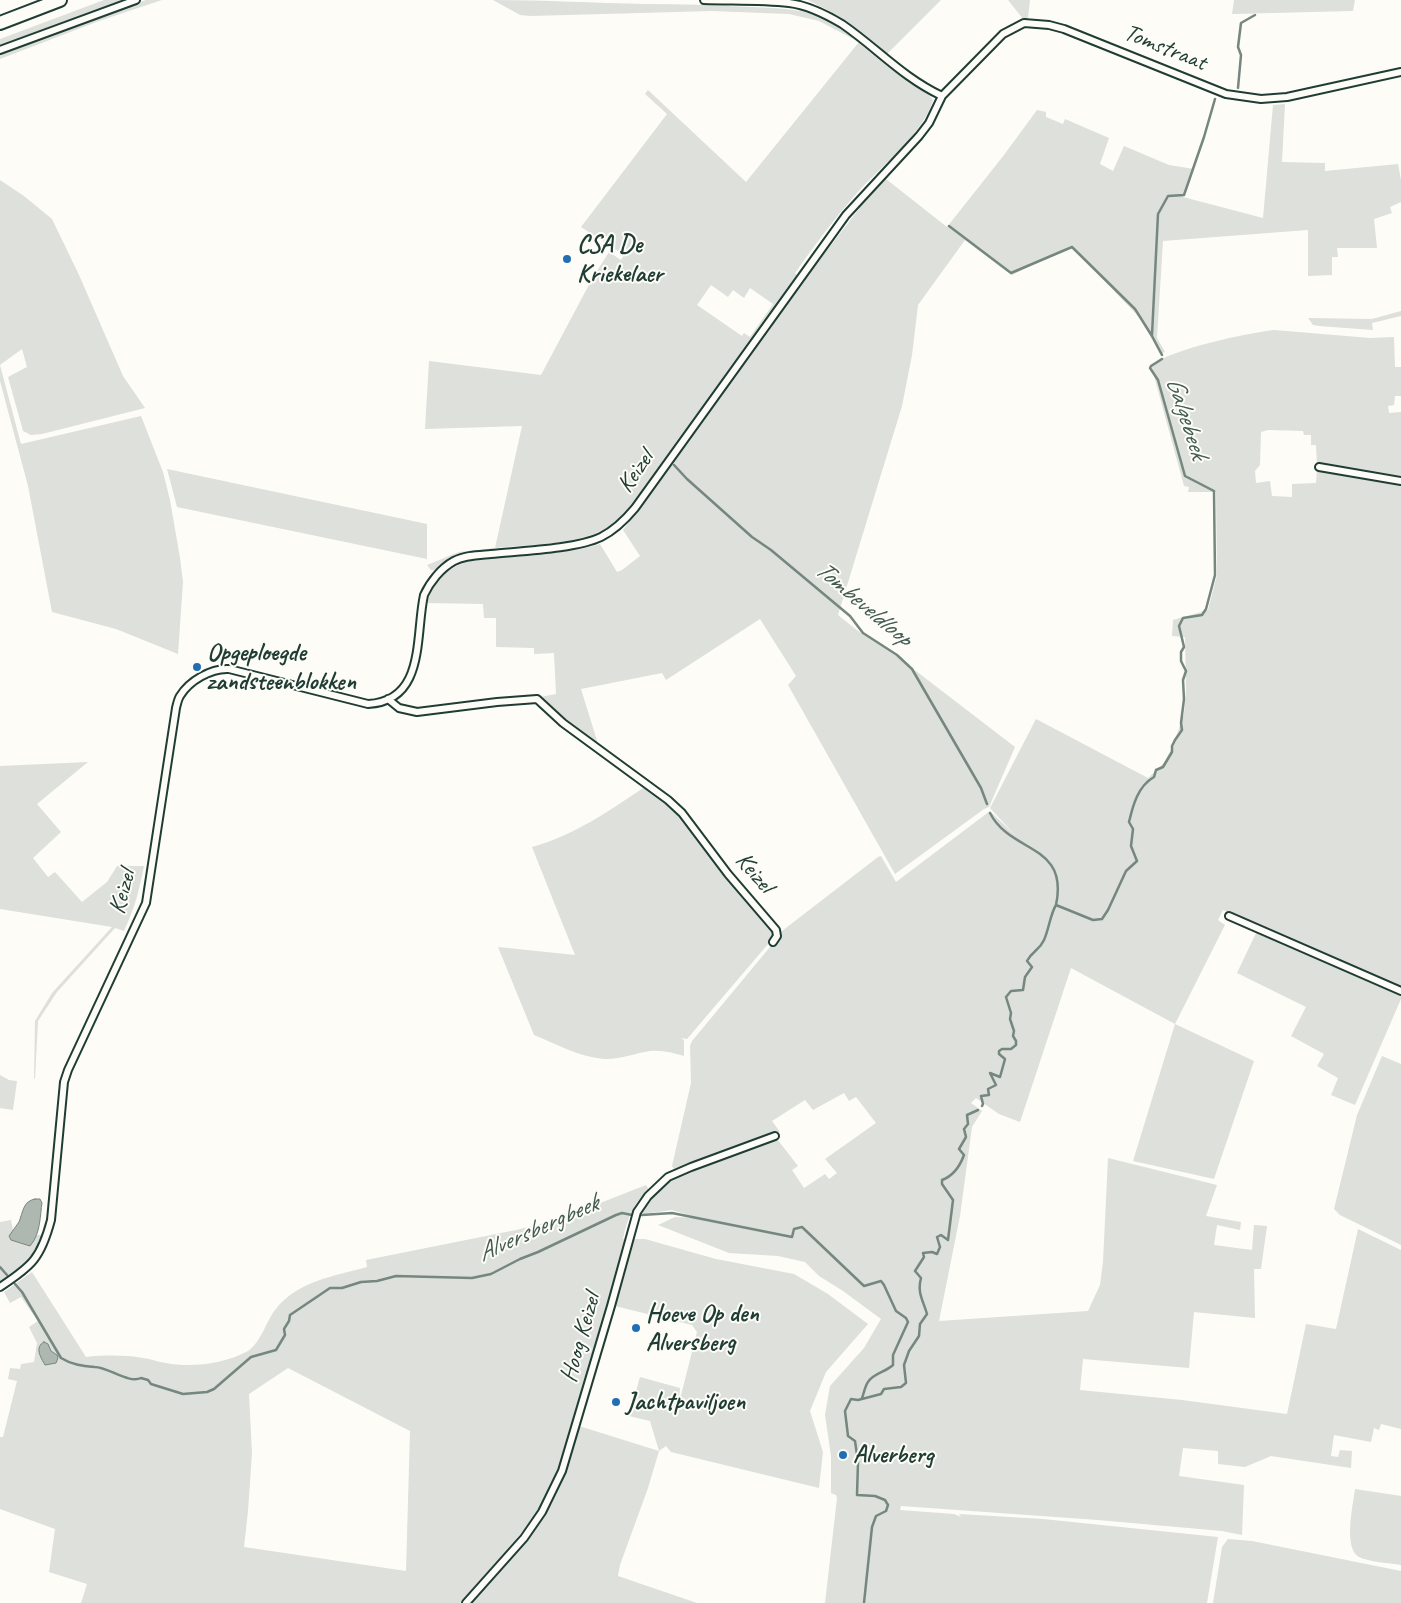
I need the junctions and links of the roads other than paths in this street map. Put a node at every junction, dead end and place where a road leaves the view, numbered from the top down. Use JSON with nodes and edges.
{"nodes":[{"id":1,"x":60,"y":0,"type":"edge"},
{"id":2,"x":136,"y":0,"type":"edge"},
{"id":3,"x":704,"y":0,"type":"edge"},
{"id":4,"x":801,"y":0,"type":"edge"},
{"id":5,"x":806,"y":8,"type":"junction"},
{"id":6,"x":0,"y":23,"type":"edge"},
{"id":7,"x":0,"y":50,"type":"edge"},
{"id":8,"x":1401,"y":72,"type":"edge"},
{"id":9,"x":942,"y":96,"type":"junction"},
{"id":10,"x":884,"y":174,"type":"joint"},
{"id":11,"x":1319,"y":467,"type":"dead end"},
{"id":12,"x":1401,"y":481,"type":"edge"},
{"id":13,"x":388,"y":699,"type":"junction"},
{"id":14,"x":1229,"y":916,"type":"dead end"},
{"id":15,"x":773,"y":942,"type":"dead end"},
{"id":16,"x":1401,"y":991,"type":"edge"},
{"id":17,"x":775,"y":1136,"type":"dead end"},
{"id":18,"x":0,"y":1287,"type":"edge"},
{"id":19,"x":466,"y":1603,"type":"edge"}],
"edges":[{"from":1,"to":6,"type":"highway"},
{"from":2,"to":7,"type":"street"},
{"from":3,"to":5,"type":"street"},
{"from":4,"to":5,"type":"street"},
{"from":5,"to":9,"type":"street"},
{"from":8,"to":9,"type":"street","name":"Tomstraat"},
{"from":9,"to":10,"type":"street","name":"Tomstraat"},
{"from":10,"to":13,"type":"street","name":"Keizel"},
{"from":11,"to":12,"type":"street"},
{"from":13,"to":15,"type":"street","name":"Keizel"},
{"from":13,"to":18,"type":"street","name":"Keizel"},
{"from":14,"to":16,"type":"street"},
{"from":17,"to":19,"type":"street","name":"Hoog Keizel"}]}
